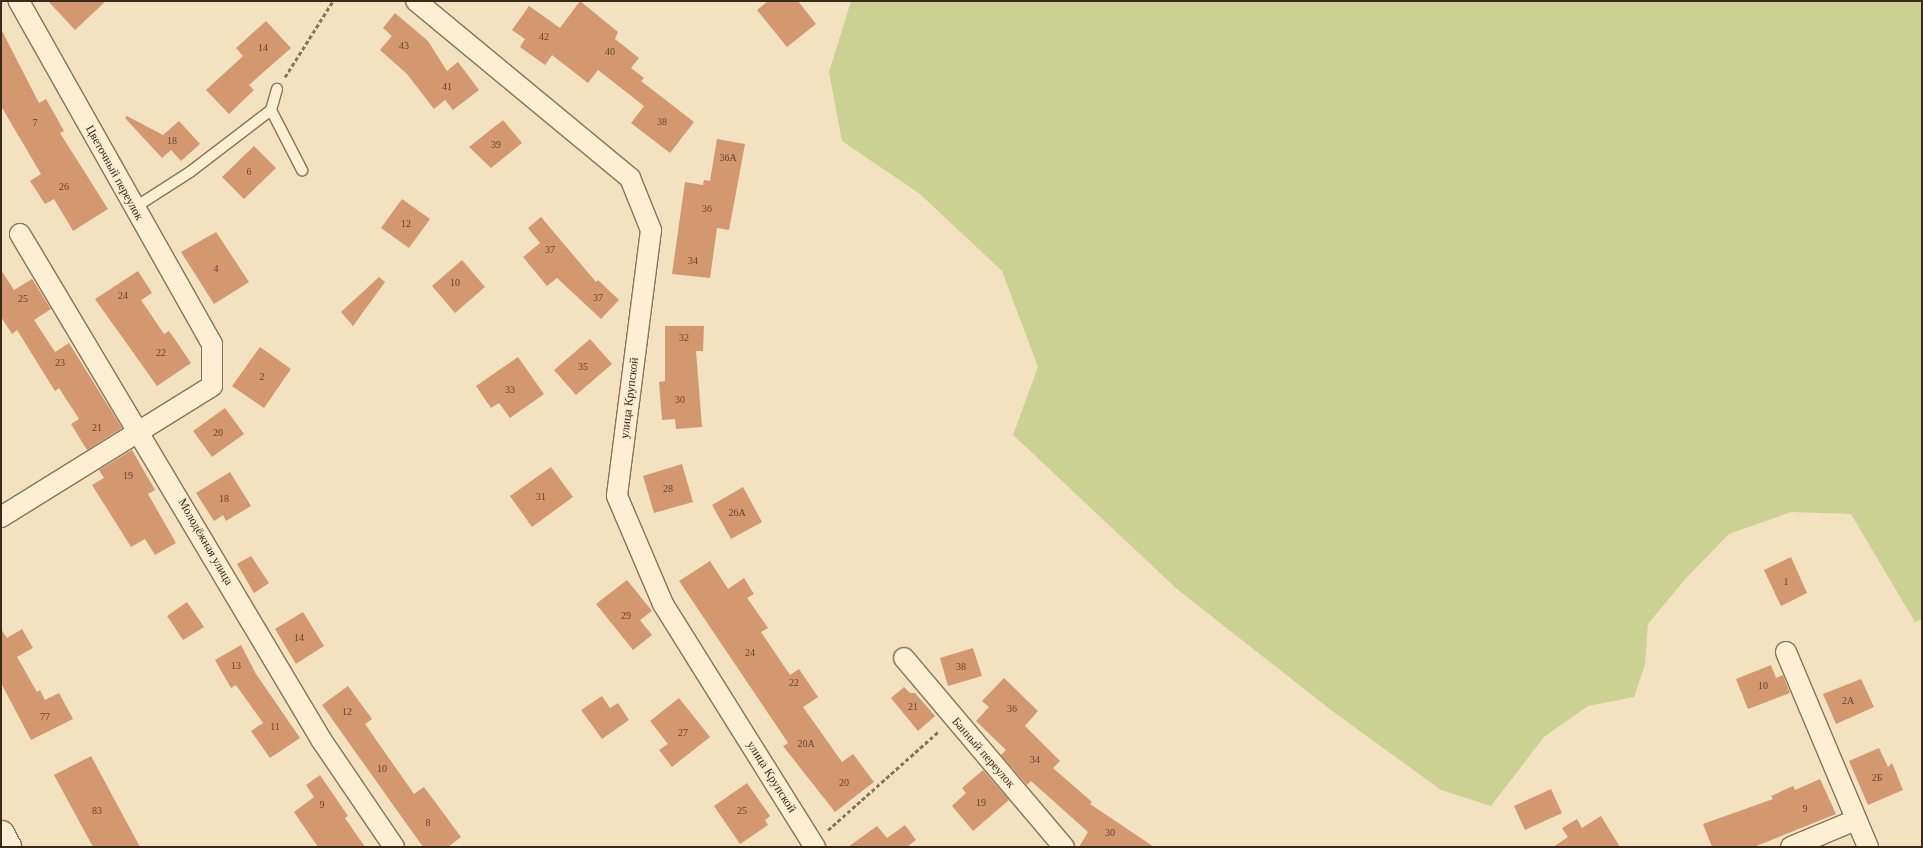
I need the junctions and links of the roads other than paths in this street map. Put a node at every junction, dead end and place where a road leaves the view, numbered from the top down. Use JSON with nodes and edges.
{"nodes":[{"id":1,"x":416,"y":1,"type":"edge"},
{"id":2,"x":21,"y":2,"type":"edge"},
{"id":3,"x":277,"y":89,"type":"road end"},
{"id":4,"x":272,"y":110,"type":"junction"},
{"id":5,"x":302,"y":170,"type":"dead end"},
{"id":6,"x":134,"y":208,"type":"junction"},
{"id":7,"x":20,"y":234,"type":"dead end"},
{"id":8,"x":140,"y":432,"type":"junction"},
{"id":9,"x":1,"y":517,"type":"edge"},
{"id":10,"x":1786,"y":652,"type":"dead end"},
{"id":11,"x":904,"y":658,"type":"dead end"},
{"id":12,"x":1856,"y":820,"type":"junction"},
{"id":13,"x":1,"y":835,"type":"edge"},
{"id":14,"x":814,"y":845,"type":"edge"},
{"id":15,"x":7,"y":847,"type":"edge"},
{"id":16,"x":394,"y":847,"type":"edge"},
{"id":17,"x":1064,"y":847,"type":"edge"},
{"id":18,"x":1791,"y":847,"type":"edge"},
{"id":19,"x":1868,"y":847,"type":"edge"}],
"edges":[{"from":1,"to":14,"type":"street","name":"улица Крупской"},
{"from":2,"to":6,"type":"street","name":"Цветочный переулок"},
{"from":3,"to":4,"type":"lane"},
{"from":4,"to":5,"type":"lane"},
{"from":4,"to":6,"type":"lane"},
{"from":6,"to":8,"type":"street","name":"Цветочный переулок"},
{"from":7,"to":8,"type":"street","name":"Молодёжная улица"},
{"from":8,"to":9,"type":"street"},
{"from":8,"to":16,"type":"street","name":"Молодёжная улица"},
{"from":10,"to":12,"type":"street"},
{"from":11,"to":17,"type":"street","name":"Банный переулок"},
{"from":12,"to":18,"type":"street"},
{"from":12,"to":19,"type":"street"},
{"from":13,"to":15,"type":"main road"}]}
